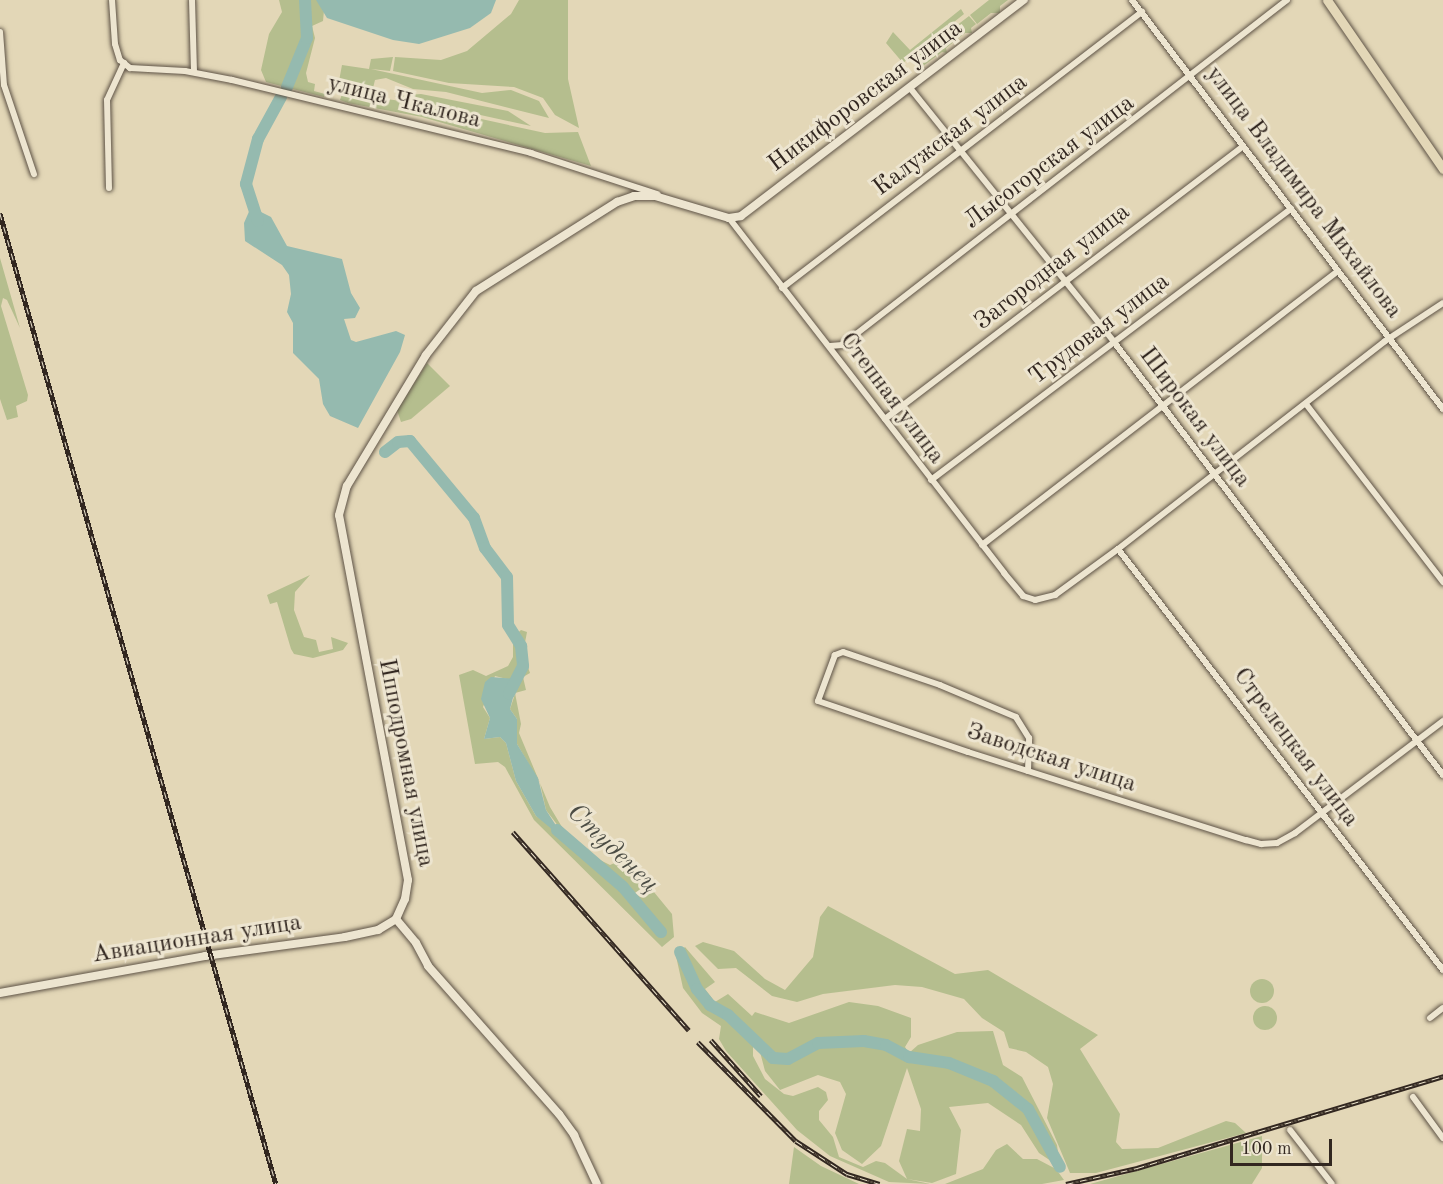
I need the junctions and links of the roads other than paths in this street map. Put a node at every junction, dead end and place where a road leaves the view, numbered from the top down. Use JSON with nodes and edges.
{"nodes":[{"id":1,"x":112,"y":0,"type":"edge"},
{"id":2,"x":192,"y":0,"type":"edge"},
{"id":3,"x":1024,"y":0,"type":"edge"},
{"id":4,"x":1132,"y":0,"type":"edge"},
{"id":5,"x":1287,"y":0,"type":"edge"},
{"id":6,"x":1327,"y":0,"type":"edge"},
{"id":7,"x":1142,"y":12,"type":"junction"},
{"id":8,"x":0,"y":32,"type":"edge"},
{"id":9,"x":124,"y":63,"type":"junction"},
{"id":10,"x":194,"y":72,"type":"junction"},
{"id":11,"x":1192,"y":77,"type":"junction"},
{"id":12,"x":910,"y":88,"type":"junction"},
{"id":13,"x":1243,"y":146,"type":"junction"},
{"id":14,"x":962,"y":150,"type":"junction"},
{"id":15,"x":1443,"y":169,"type":"edge"},
{"id":16,"x":34,"y":174,"type":"dead end"},
{"id":17,"x":109,"y":188,"type":"dead end"},
{"id":18,"x":672,"y":200,"type":"junction"},
{"id":19,"x":1291,"y":209,"type":"junction"},
{"id":20,"x":1012,"y":214,"type":"junction"},
{"id":21,"x":729,"y":218,"type":"junction"},
{"id":22,"x":1338,"y":271,"type":"junction"},
{"id":23,"x":1066,"y":282,"type":"junction"},
{"id":24,"x":782,"y":288,"type":"junction"},
{"id":25,"x":1443,"y":303,"type":"edge"},
{"id":26,"x":1391,"y":337,"type":"junction"},
{"id":27,"x":1114,"y":342,"type":"junction"},
{"id":28,"x":830,"y":346,"type":"junction"},
{"id":29,"x":1306,"y":404,"type":"junction"},
{"id":30,"x":1162,"y":407,"type":"junction"},
{"id":31,"x":1443,"y":409,"type":"edge"},
{"id":32,"x":885,"y":419,"type":"junction"},
{"id":33,"x":1213,"y":472,"type":"junction"},
{"id":34,"x":931,"y":480,"type":"junction"},
{"id":35,"x":982,"y":545,"type":"junction"},
{"id":36,"x":1118,"y":549,"type":"junction"},
{"id":37,"x":1443,"y":582,"type":"edge"},
{"id":38,"x":1443,"y":721,"type":"edge"},
{"id":39,"x":1417,"y":741,"type":"junction"},
{"id":40,"x":1028,"y":771,"type":"junction"},
{"id":41,"x":1443,"y":775,"type":"edge"},
{"id":42,"x":1323,"y":812,"type":"junction"},
{"id":43,"x":396,"y":919,"type":"junction"},
{"id":44,"x":1443,"y":970,"type":"edge"},
{"id":45,"x":0,"y":993,"type":"edge"},
{"id":46,"x":1443,"y":1008,"type":"edge"},
{"id":47,"x":1430,"y":1018,"type":"dead end"},
{"id":48,"x":1413,"y":1097,"type":"dead end"},
{"id":49,"x":1290,"y":1130,"type":"dead end"},
{"id":50,"x":1443,"y":1138,"type":"edge"},
{"id":51,"x":597,"y":1184,"type":"edge"},
{"id":52,"x":1332,"y":1184,"type":"edge"}],
"edges":[{"from":1,"to":9,"type":"street"},
{"from":2,"to":10,"type":"street"},
{"from":3,"to":12,"type":"main road","name":"Никифоровская улица"},
{"from":4,"to":7,"type":"street","name":"улица Владимира Михайлова"},
{"from":5,"to":11,"type":"street","name":"Лысогорская улица"},
{"from":6,"to":15,"type":"main road"},
{"from":7,"to":11,"type":"street","name":"улица Владимира Михайлова"},
{"from":7,"to":14,"type":"street","name":"Калужская улица"},
{"from":8,"to":16,"type":"street"},
{"from":9,"to":10,"type":"street","name":"улица Чкалова"},
{"from":9,"to":17,"type":"street"},
{"from":10,"to":18,"type":"street","name":"улица Чкалова"},
{"from":11,"to":13,"type":"street","name":"улица Владимира Михайлова"},
{"from":11,"to":20,"type":"street","name":"Лысогорская улица"},
{"from":12,"to":14,"type":"street","name":"Широкая улица"},
{"from":12,"to":21,"type":"main road","name":"Никифоровская улица"},
{"from":13,"to":19,"type":"street","name":"улица Владимира Михайлова"},
{"from":13,"to":23,"type":"street","name":"Загородная улица"},
{"from":14,"to":20,"type":"street","name":"Широкая улица"},
{"from":14,"to":24,"type":"street","name":"Калужская улица"},
{"from":18,"to":21,"type":"main road"},
{"from":18,"to":43,"type":"main road","name":"Ипподромная улица"},
{"from":19,"to":22,"type":"street","name":"улица Владимира Михайлова"},
{"from":19,"to":27,"type":"street","name":"Трудовая улица"},
{"from":20,"to":23,"type":"street","name":"Широкая улица"},
{"from":20,"to":28,"type":"street","name":"Лысогорская улица"},
{"from":21,"to":24,"type":"street","name":"Степная улица"},
{"from":22,"to":26,"type":"street","name":"улица Владимира Михайлова"},
{"from":22,"to":30,"type":"street"},
{"from":23,"to":27,"type":"street","name":"Широкая улица"},
{"from":23,"to":32,"type":"street","name":"Загородная улица"},
{"from":24,"to":28,"type":"street","name":"Степная улица"},
{"from":25,"to":26,"type":"street"},
{"from":26,"to":29,"type":"street"},
{"from":26,"to":31,"type":"street","name":"улица Владимира Михайлова"},
{"from":27,"to":30,"type":"street","name":"Широкая улица"},
{"from":27,"to":34,"type":"street","name":"Трудовая улица"},
{"from":28,"to":32,"type":"street","name":"Степная улица"},
{"from":29,"to":33,"type":"street"},
{"from":29,"to":37,"type":"street"},
{"from":30,"to":33,"type":"street","name":"Широкая улица"},
{"from":30,"to":35,"type":"street"},
{"from":32,"to":34,"type":"street","name":"Степная улица"},
{"from":33,"to":36,"type":"street"},
{"from":33,"to":39,"type":"street","name":"Широкая улица"},
{"from":34,"to":35,"type":"street","name":"Степная улица"},
{"from":35,"to":36,"type":"street","name":"Степная улица"},
{"from":36,"to":42,"type":"street","name":"Стрелецкая улица"},
{"from":38,"to":39,"type":"street"},
{"from":39,"to":41,"type":"street","name":"Широкая улица"},
{"from":39,"to":42,"type":"street"},
{"from":40,"to":40,"type":"street","name":"Заводская улица"},
{"from":40,"to":42,"type":"street","name":"Заводская улица"},
{"from":42,"to":44,"type":"street","name":"Стрелецкая улица"},
{"from":43,"to":45,"type":"main road","name":"Авиационная улица"},
{"from":43,"to":51,"type":"main road"},
{"from":46,"to":47,"type":"street"},
{"from":48,"to":50,"type":"street"},
{"from":49,"to":52,"type":"street"}]}
